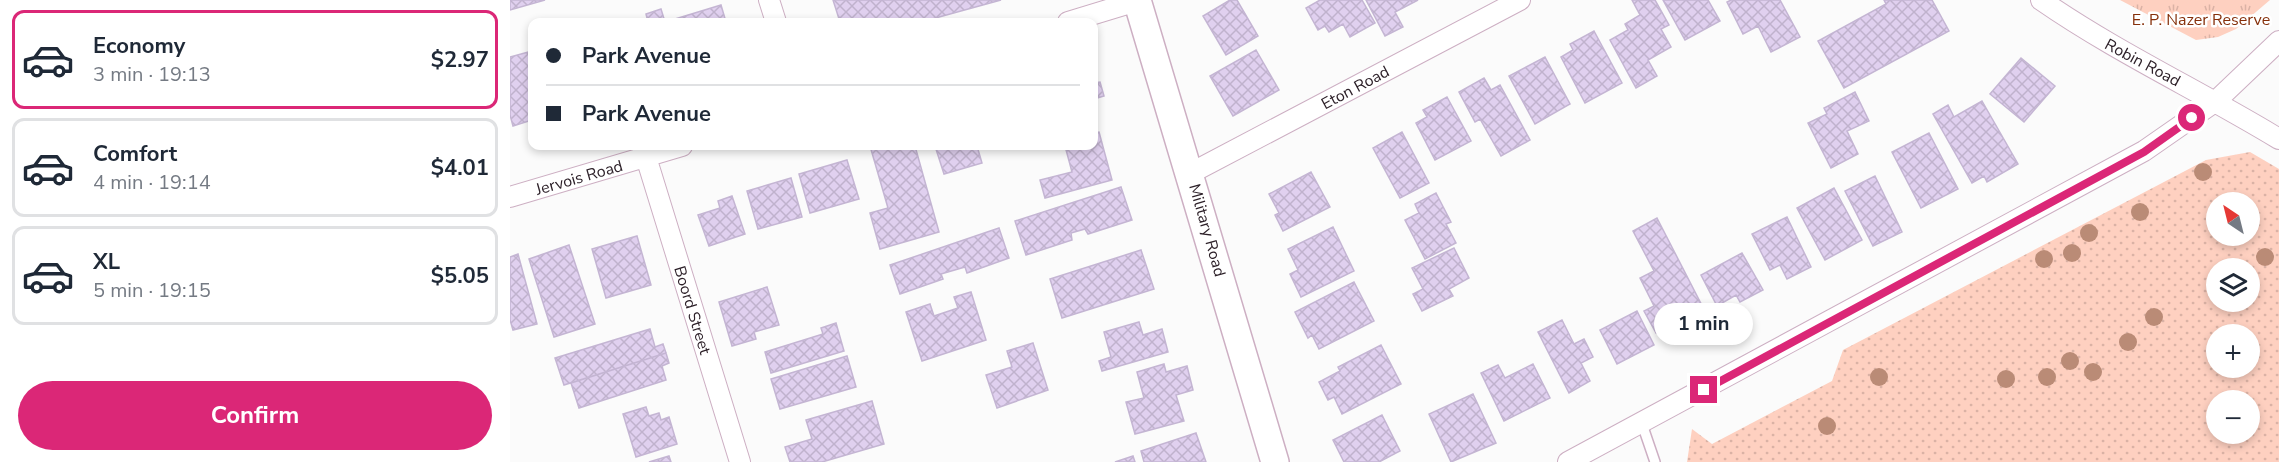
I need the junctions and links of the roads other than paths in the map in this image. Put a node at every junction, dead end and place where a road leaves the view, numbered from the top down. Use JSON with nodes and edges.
{"nodes":[{"id":1,"x":770,"y":0,"type":"edge"},
{"id":2,"x":1137,"y":0,"type":"edge"},
{"id":3,"x":1520,"y":0,"type":"edge"},
{"id":4,"x":2041,"y":0,"type":"edge"},
{"id":5,"x":775,"y":18,"type":"edge"},
{"id":6,"x":1081,"y":18,"type":"edge"},
{"id":7,"x":2279,"y":41,"type":"edge"},
{"id":8,"x":2216,"y":101,"type":"junction"},
{"id":9,"x":2279,"y":139,"type":"edge"},
{"id":10,"x":669,"y":150,"type":"edge"},
{"id":11,"x":646,"y":157,"type":"junction"},
{"id":12,"x":1191,"y":173,"type":"junction"},
{"id":13,"x":510,"y":197,"type":"edge"},
{"id":14,"x":1642,"y":424,"type":"junction"},
{"id":15,"x":740,"y":462,"type":"edge"},
{"id":16,"x":1275,"y":462,"type":"edge"},
{"id":17,"x":1570,"y":462,"type":"edge"},
{"id":18,"x":1655,"y":462,"type":"edge"}],
"edges":[{"from":1,"to":5,"type":"street"},
{"from":2,"to":6,"type":"street"},
{"from":2,"to":12,"type":"main road","name":"Military Road"},
{"from":3,"to":12,"type":"street","name":"Eton Road"},
{"from":4,"to":8,"type":"street","name":"Robin Road"},
{"from":7,"to":8,"type":"street"},
{"from":8,"to":9,"type":"street","name":"Robin Road"},
{"from":8,"to":14,"type":"street"},
{"from":10,"to":11,"type":"street","name":"Jervois Road"},
{"from":11,"to":13,"type":"street","name":"Jervois Road"},
{"from":11,"to":15,"type":"street","name":"Boord Street"},
{"from":12,"to":16,"type":"main road","name":"Military Road"},
{"from":14,"to":17,"type":"street"},
{"from":14,"to":18,"type":"lane"}]}
